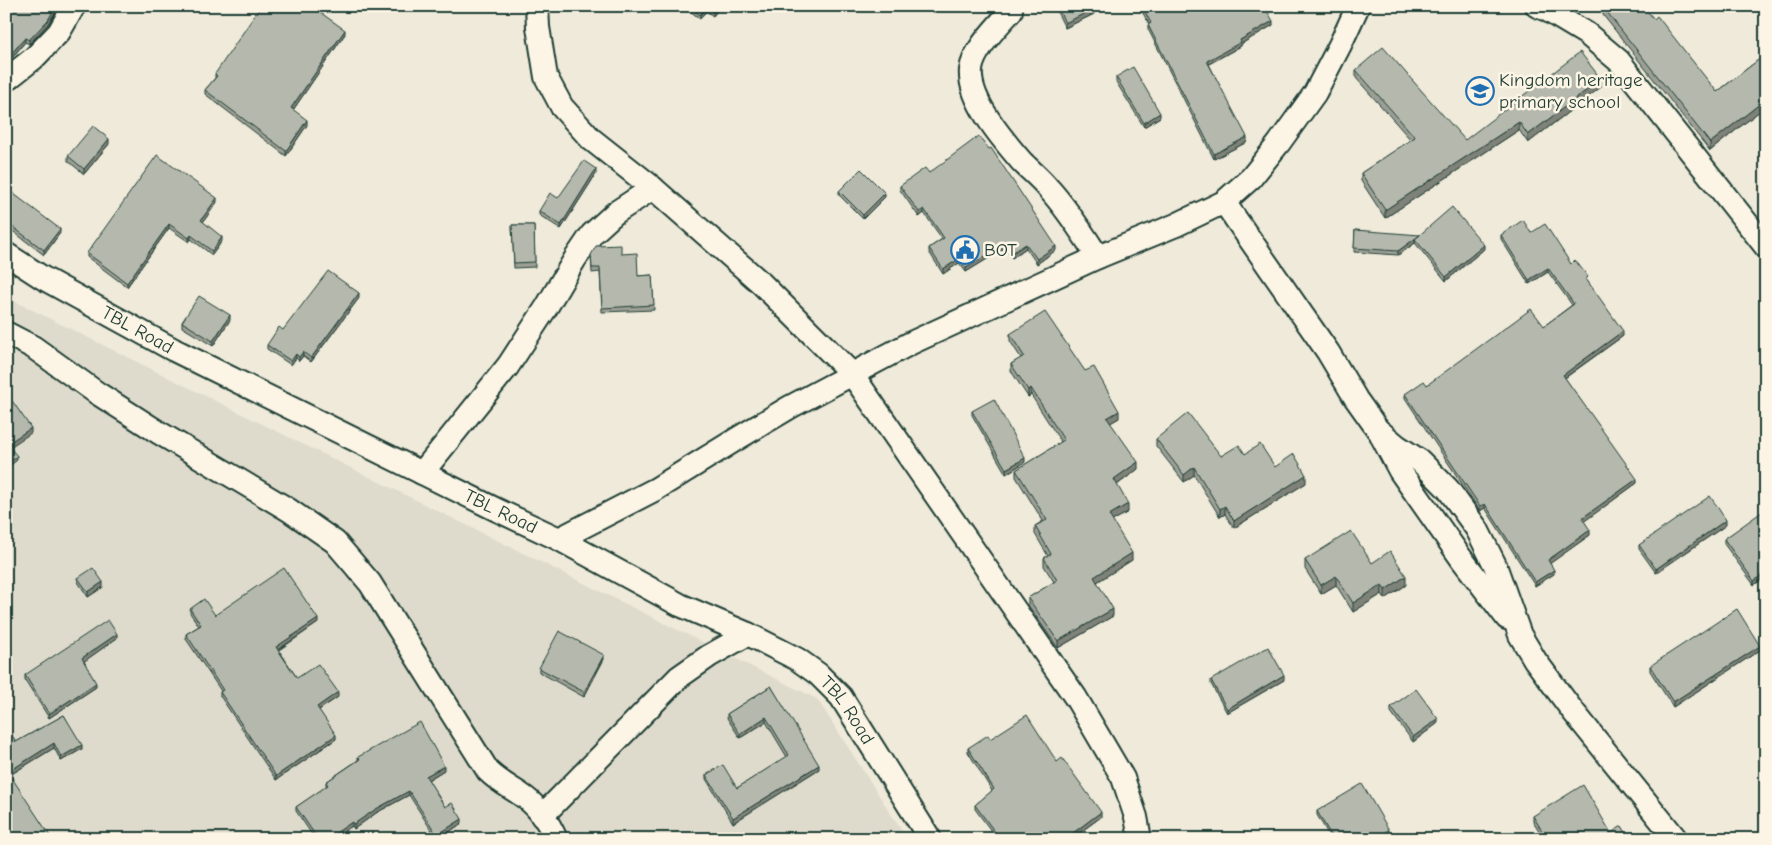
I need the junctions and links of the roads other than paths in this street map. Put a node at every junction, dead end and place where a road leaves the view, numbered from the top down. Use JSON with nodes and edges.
{"nodes":[{"id":1,"x":74,"y":6,"type":"edge"},
{"id":2,"x":537,"y":6,"type":"edge"},
{"id":3,"x":1358,"y":6,"type":"edge"},
{"id":4,"x":1537,"y":6,"type":"edge"},
{"id":5,"x":1011,"y":11,"type":"dead end"},
{"id":6,"x":6,"y":80,"type":"edge"},
{"id":7,"x":652,"y":188,"type":"junction"},
{"id":8,"x":1224,"y":202,"type":"junction"},
{"id":9,"x":1766,"y":247,"type":"edge"},
{"id":10,"x":6,"y":254,"type":"edge"},
{"id":11,"x":1098,"y":257,"type":"junction"},
{"id":12,"x":6,"y":333,"type":"edge"},
{"id":13,"x":852,"y":374,"type":"junction"},
{"id":14,"x":1378,"y":430,"type":"junction"},
{"id":15,"x":422,"y":473,"type":"junction"},
{"id":16,"x":559,"y":539,"type":"junction"},
{"id":17,"x":748,"y":634,"type":"junction"},
{"id":18,"x":1520,"y":635,"type":"junction"},
{"id":19,"x":542,"y":816,"type":"junction"},
{"id":20,"x":556,"y":839,"type":"edge"},
{"id":21,"x":930,"y":839,"type":"edge"},
{"id":22,"x":1140,"y":839,"type":"edge"},
{"id":23,"x":1676,"y":839,"type":"edge"}],
"edges":[{"from":1,"to":6,"type":"street"},
{"from":2,"to":7,"type":"street"},
{"from":3,"to":8,"type":"street"},
{"from":4,"to":9,"type":"street"},
{"from":5,"to":11,"type":"street"},
{"from":7,"to":13,"type":"street"},
{"from":7,"to":15,"type":"street"},
{"from":8,"to":11,"type":"street"},
{"from":8,"to":14,"type":"street"},
{"from":10,"to":15,"type":"street","name":"TBL Road"},
{"from":11,"to":13,"type":"street"},
{"from":12,"to":19,"type":"street"},
{"from":13,"to":16,"type":"street"},
{"from":13,"to":22,"type":"street"},
{"from":14,"to":18,"type":"street"},
{"from":14,"to":18,"type":"street"},
{"from":15,"to":16,"type":"street","name":"TBL Road"},
{"from":16,"to":17,"type":"street","name":"TBL Road"},
{"from":17,"to":19,"type":"street"},
{"from":17,"to":21,"type":"street","name":"TBL Road"},
{"from":18,"to":23,"type":"street"},
{"from":19,"to":20,"type":"street"}]}
